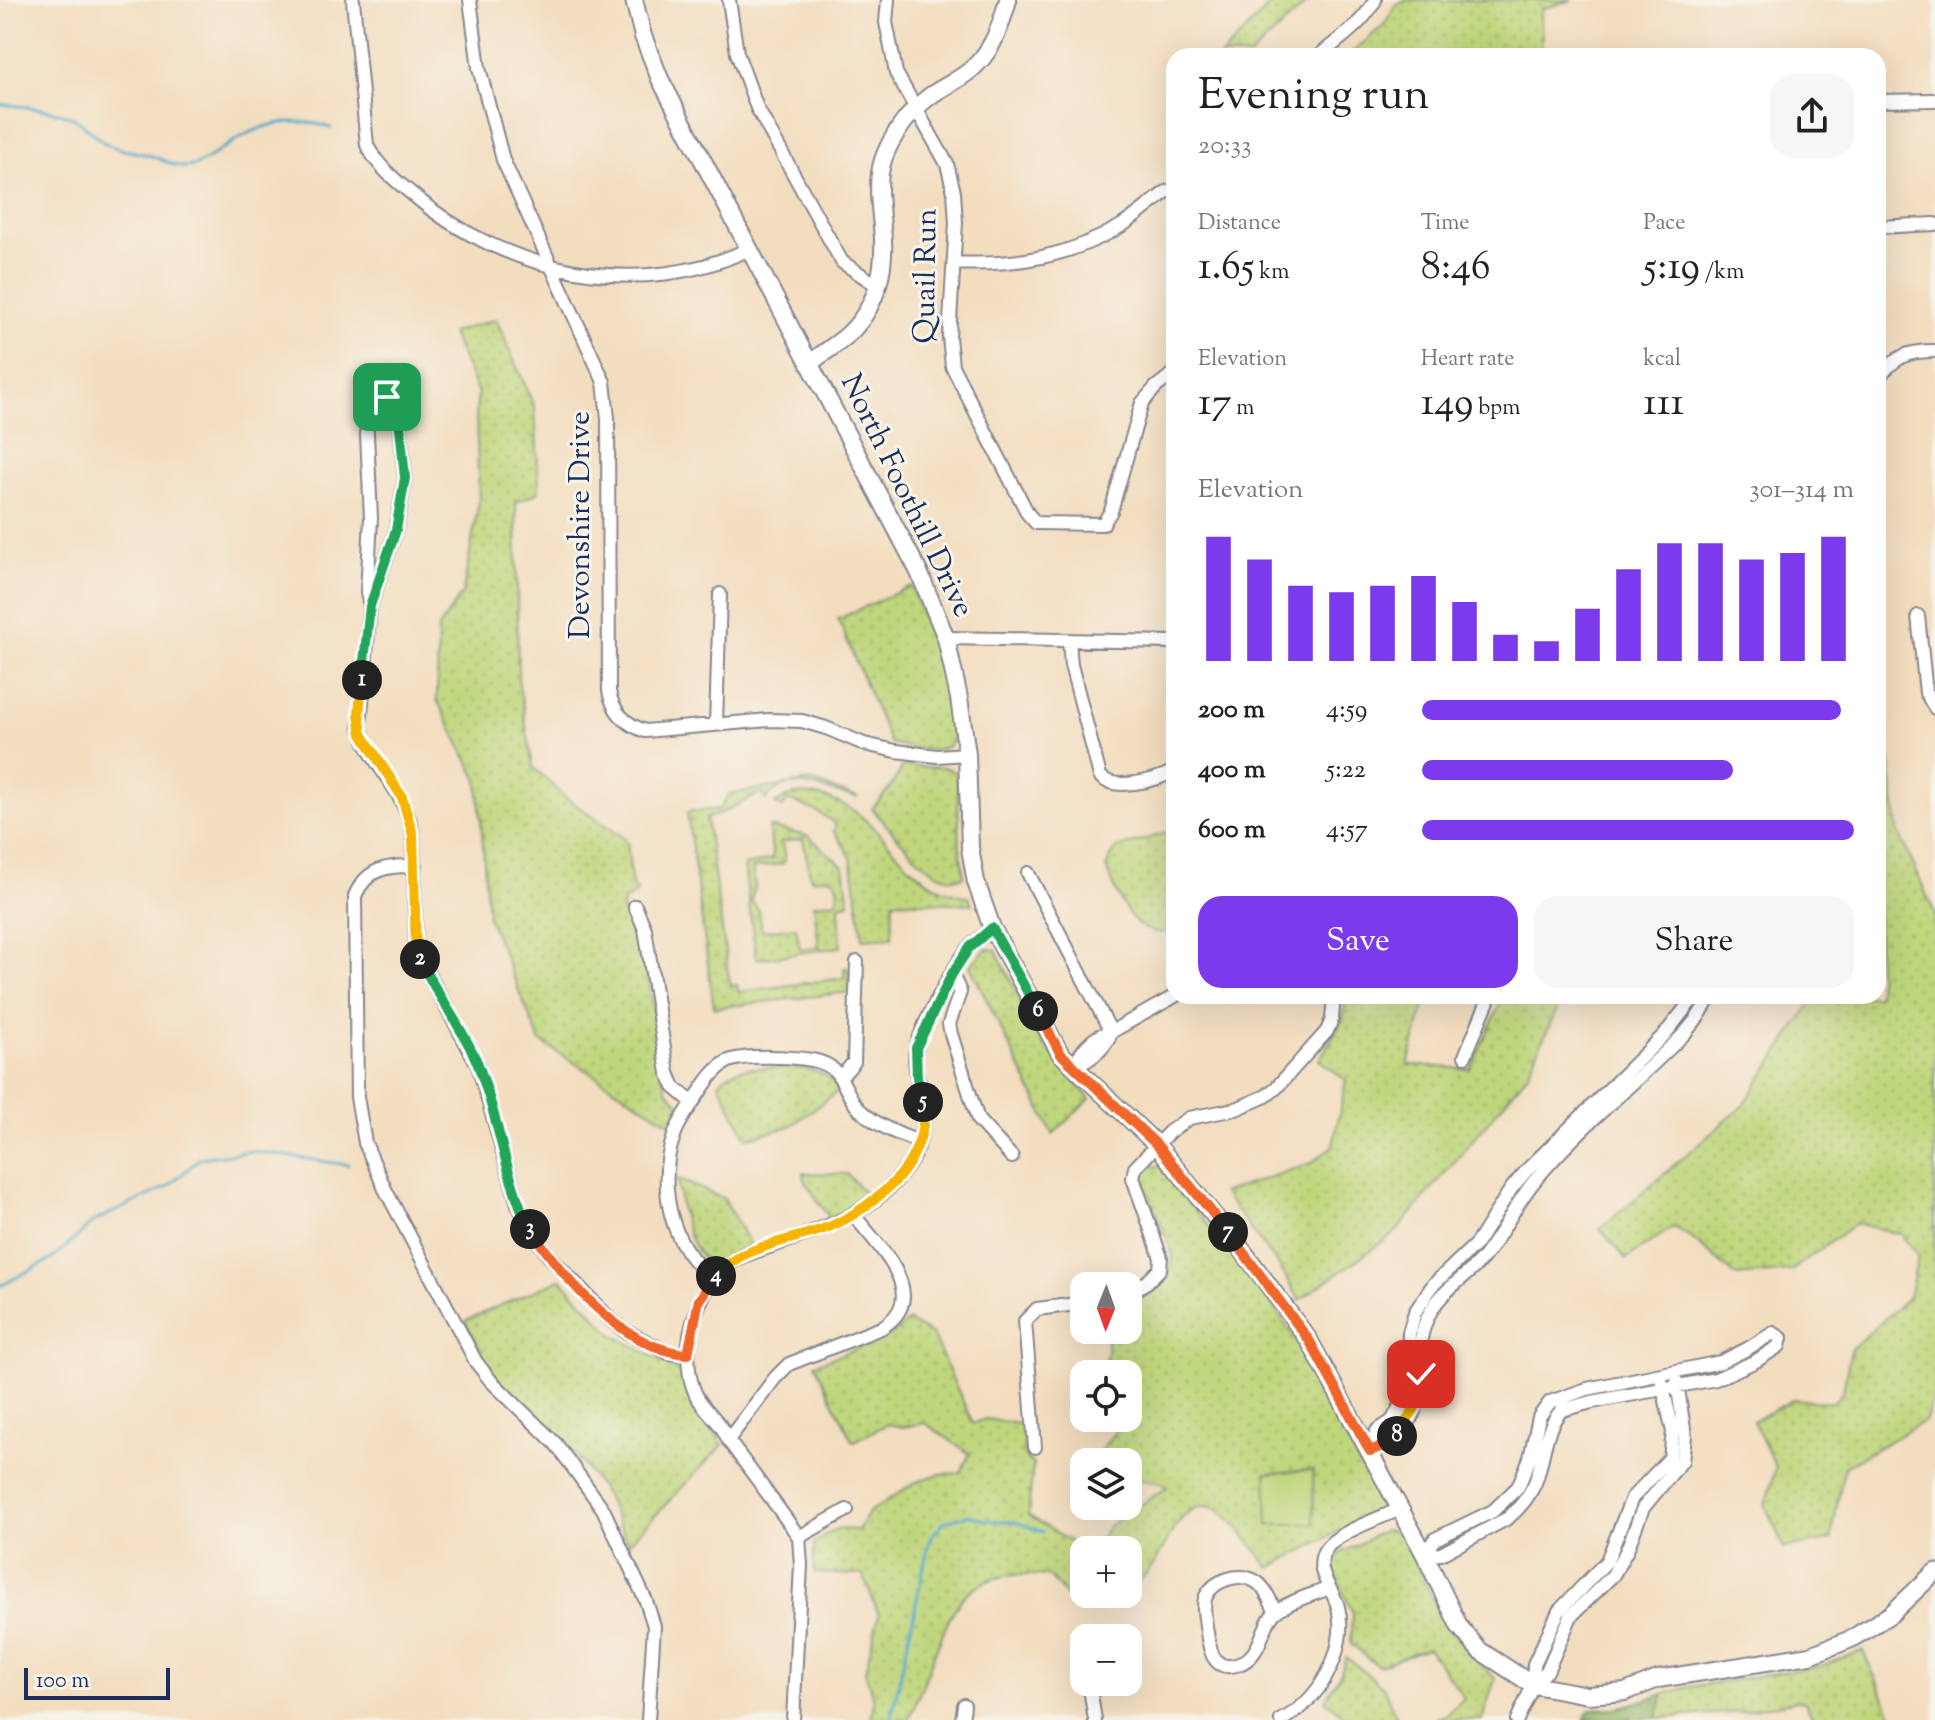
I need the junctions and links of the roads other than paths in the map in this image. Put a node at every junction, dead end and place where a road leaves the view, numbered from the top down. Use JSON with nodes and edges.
{"nodes":[{"id":1,"x":353,"y":0,"type":"edge"},
{"id":2,"x":470,"y":0,"type":"edge"},
{"id":3,"x":634,"y":0,"type":"edge"},
{"id":4,"x":729,"y":0,"type":"edge"},
{"id":5,"x":888,"y":0,"type":"edge"},
{"id":6,"x":1008,"y":0,"type":"edge"},
{"id":7,"x":1375,"y":0,"type":"edge"},
{"id":8,"x":1329,"y":48,"type":"edge"},
{"id":9,"x":1935,"y":100,"type":"edge"},
{"id":10,"x":1886,"y":101,"type":"edge"},
{"id":11,"x":915,"y":110,"type":"junction"},
{"id":12,"x":1166,"y":192,"type":"edge"},
{"id":13,"x":1935,"y":224,"type":"edge"},
{"id":14,"x":1886,"y":227,"type":"edge"},
{"id":15,"x":749,"y":249,"type":"junction"},
{"id":16,"x":954,"y":263,"type":"junction"},
{"id":17,"x":549,"y":266,"type":"junction"},
{"id":18,"x":878,"y":286,"type":"junction"},
{"id":19,"x":1935,"y":351,"type":"edge"},
{"id":20,"x":809,"y":364,"type":"junction"},
{"id":21,"x":1886,"y":369,"type":"edge"},
{"id":22,"x":1166,"y":379,"type":"edge"},
{"id":23,"x":720,"y":594,"type":"dead end"},
{"id":24,"x":370,"y":606,"type":"junction"},
{"id":25,"x":1918,"y":616,"type":"dead end"},
{"id":26,"x":946,"y":638,"type":"junction"},
{"id":27,"x":1069,"y":640,"type":"junction"},
{"id":28,"x":1166,"y":642,"type":"edge"},
{"id":29,"x":1935,"y":708,"type":"edge"},
{"id":30,"x":716,"y":725,"type":"junction"},
{"id":31,"x":967,"y":754,"type":"junction"},
{"id":32,"x":1166,"y":774,"type":"edge"},
{"id":33,"x":415,"y":866,"type":"junction"},
{"id":34,"x":1028,"y":873,"type":"dead end"},
{"id":35,"x":635,"y":906,"type":"dead end"},
{"id":36,"x":992,"y":928,"type":"junction"},
{"id":37,"x":857,"y":962,"type":"dead end"},
{"id":38,"x":952,"y":974,"type":"junction"},
{"id":39,"x":1166,"y":1001,"type":"edge"},
{"id":40,"x":1333,"y":1004,"type":"edge"},
{"id":41,"x":1487,"y":1004,"type":"edge"},
{"id":42,"x":1689,"y":1004,"type":"edge"},
{"id":43,"x":1705,"y":1004,"type":"edge"},
{"id":44,"x":1111,"y":1032,"type":"junction"},
{"id":45,"x":1465,"y":1056,"type":"dead end"},
{"id":46,"x":1075,"y":1067,"type":"junction"},
{"id":47,"x":841,"y":1077,"type":"junction"},
{"id":48,"x":693,"y":1103,"type":"junction"},
{"id":49,"x":919,"y":1142,"type":"junction"},
{"id":50,"x":1157,"y":1145,"type":"junction"},
{"id":51,"x":1012,"y":1157,"type":"dead end"},
{"id":52,"x":854,"y":1215,"type":"junction"},
{"id":53,"x":1491,"y":1233,"type":"junction"},
{"id":54,"x":713,"y":1280,"type":"junction"},
{"id":55,"x":1142,"y":1285,"type":"edge"},
{"id":56,"x":1070,"y":1305,"type":"edge"},
{"id":57,"x":688,"y":1354,"type":"junction"},
{"id":58,"x":1676,"y":1373,"type":"junction"},
{"id":59,"x":1660,"y":1376,"type":"junction"},
{"id":60,"x":1678,"y":1387,"type":"junction"},
{"id":61,"x":1663,"y":1389,"type":"junction"},
{"id":62,"x":728,"y":1440,"type":"junction"},
{"id":63,"x":1035,"y":1447,"type":"dead end"},
{"id":64,"x":1370,"y":1451,"type":"junction"},
{"id":65,"x":1400,"y":1509,"type":"junction"},
{"id":66,"x":847,"y":1510,"type":"dead end"},
{"id":67,"x":799,"y":1537,"type":"junction"},
{"id":68,"x":1425,"y":1555,"type":"junction"},
{"id":69,"x":1935,"y":1572,"type":"edge"},
{"id":70,"x":1329,"y":1588,"type":"junction"},
{"id":71,"x":1275,"y":1611,"type":"junction"},
{"id":72,"x":1533,"y":1685,"type":"junction"},
{"id":73,"x":1091,"y":1696,"type":"edge"},
{"id":74,"x":964,"y":1705,"type":"dead end"},
{"id":75,"x":648,"y":1720,"type":"edge"},
{"id":76,"x":793,"y":1720,"type":"edge"},
{"id":77,"x":962,"y":1720,"type":"edge"},
{"id":78,"x":1095,"y":1720,"type":"edge"},
{"id":79,"x":1281,"y":1720,"type":"edge"},
{"id":80,"x":1517,"y":1720,"type":"edge"}],
"edges":[{"from":1,"to":17,"type":"street"},
{"from":2,"to":17,"type":"street","name":"Devonshire Drive"},
{"from":3,"to":15,"type":"street","name":"North Foothill Drive"},
{"from":4,"to":18,"type":"street"},
{"from":5,"to":11,"type":"street","name":"Quail Run"},
{"from":6,"to":11,"type":"street"},
{"from":7,"to":8,"type":"street"},
{"from":9,"to":10,"type":"street"},
{"from":11,"to":16,"type":"street","name":"Quail Run"},
{"from":11,"to":18,"type":"street"},
{"from":12,"to":16,"type":"street"},
{"from":13,"to":14,"type":"street"},
{"from":15,"to":17,"type":"street"},
{"from":15,"to":20,"type":"street","name":"North Foothill Drive"},
{"from":16,"to":22,"type":"street","name":"Quail Run"},
{"from":17,"to":30,"type":"street","name":"Devonshire Drive"},
{"from":18,"to":20,"type":"street"},
{"from":19,"to":21,"type":"street"},
{"from":20,"to":26,"type":"street","name":"North Foothill Drive"},
{"from":23,"to":30,"type":"street"},
{"from":24,"to":24,"type":"street"},
{"from":24,"to":33,"type":"street"},
{"from":25,"to":29,"type":"street"},
{"from":26,"to":27,"type":"street"},
{"from":26,"to":31,"type":"street","name":"North Foothill Drive"},
{"from":27,"to":28,"type":"street"},
{"from":27,"to":32,"type":"street"},
{"from":30,"to":31,"type":"street","name":"Devonshire Drive"},
{"from":31,"to":36,"type":"street","name":"North Foothill Drive"},
{"from":33,"to":57,"type":"street"},
{"from":33,"to":75,"type":"street"},
{"from":34,"to":44,"type":"street"},
{"from":35,"to":48,"type":"street"},
{"from":36,"to":38,"type":"street"},
{"from":36,"to":46,"type":"street","name":"North Foothill Drive"},
{"from":37,"to":47,"type":"street"},
{"from":38,"to":49,"type":"street"},
{"from":38,"to":51,"type":"street"},
{"from":39,"to":44,"type":"street"},
{"from":40,"to":50,"type":"street"},
{"from":41,"to":45,"type":"street"},
{"from":42,"to":53,"type":"street"},
{"from":43,"to":53,"type":"street"},
{"from":44,"to":46,"type":"street"},
{"from":46,"to":50,"type":"street","name":"North Foothill Drive"},
{"from":47,"to":48,"type":"street"},
{"from":47,"to":49,"type":"street"},
{"from":48,"to":54,"type":"street"},
{"from":49,"to":52,"type":"street"},
{"from":50,"to":55,"type":"street"},
{"from":50,"to":64,"type":"street","name":"North Foothill Drive"},
{"from":52,"to":54,"type":"street"},
{"from":52,"to":62,"type":"street"},
{"from":53,"to":64,"type":"street"},
{"from":54,"to":57,"type":"street"},
{"from":56,"to":63,"type":"street"},
{"from":57,"to":62,"type":"street"},
{"from":58,"to":59,"type":"street"},
{"from":58,"to":60,"type":"street"},
{"from":58,"to":60,"type":"street"},
{"from":59,"to":61,"type":"street"},
{"from":59,"to":68,"type":"street"},
{"from":60,"to":61,"type":"street"},
{"from":60,"to":72,"type":"street"},
{"from":61,"to":68,"type":"street"},
{"from":61,"to":72,"type":"street"},
{"from":62,"to":67,"type":"street"},
{"from":64,"to":65,"type":"street","name":"North Foothill Drive"},
{"from":65,"to":68,"type":"street","name":"North Foothill Drive"},
{"from":65,"to":70,"type":"street"},
{"from":66,"to":67,"type":"street"},
{"from":67,"to":76,"type":"street"},
{"from":68,"to":72,"type":"street","name":"North Foothill Drive"},
{"from":69,"to":72,"type":"street"},
{"from":70,"to":71,"type":"street"},
{"from":70,"to":79,"type":"street"},
{"from":71,"to":71,"type":"street"},
{"from":72,"to":80,"type":"street"},
{"from":73,"to":78,"type":"street"},
{"from":74,"to":77,"type":"street"}]}
